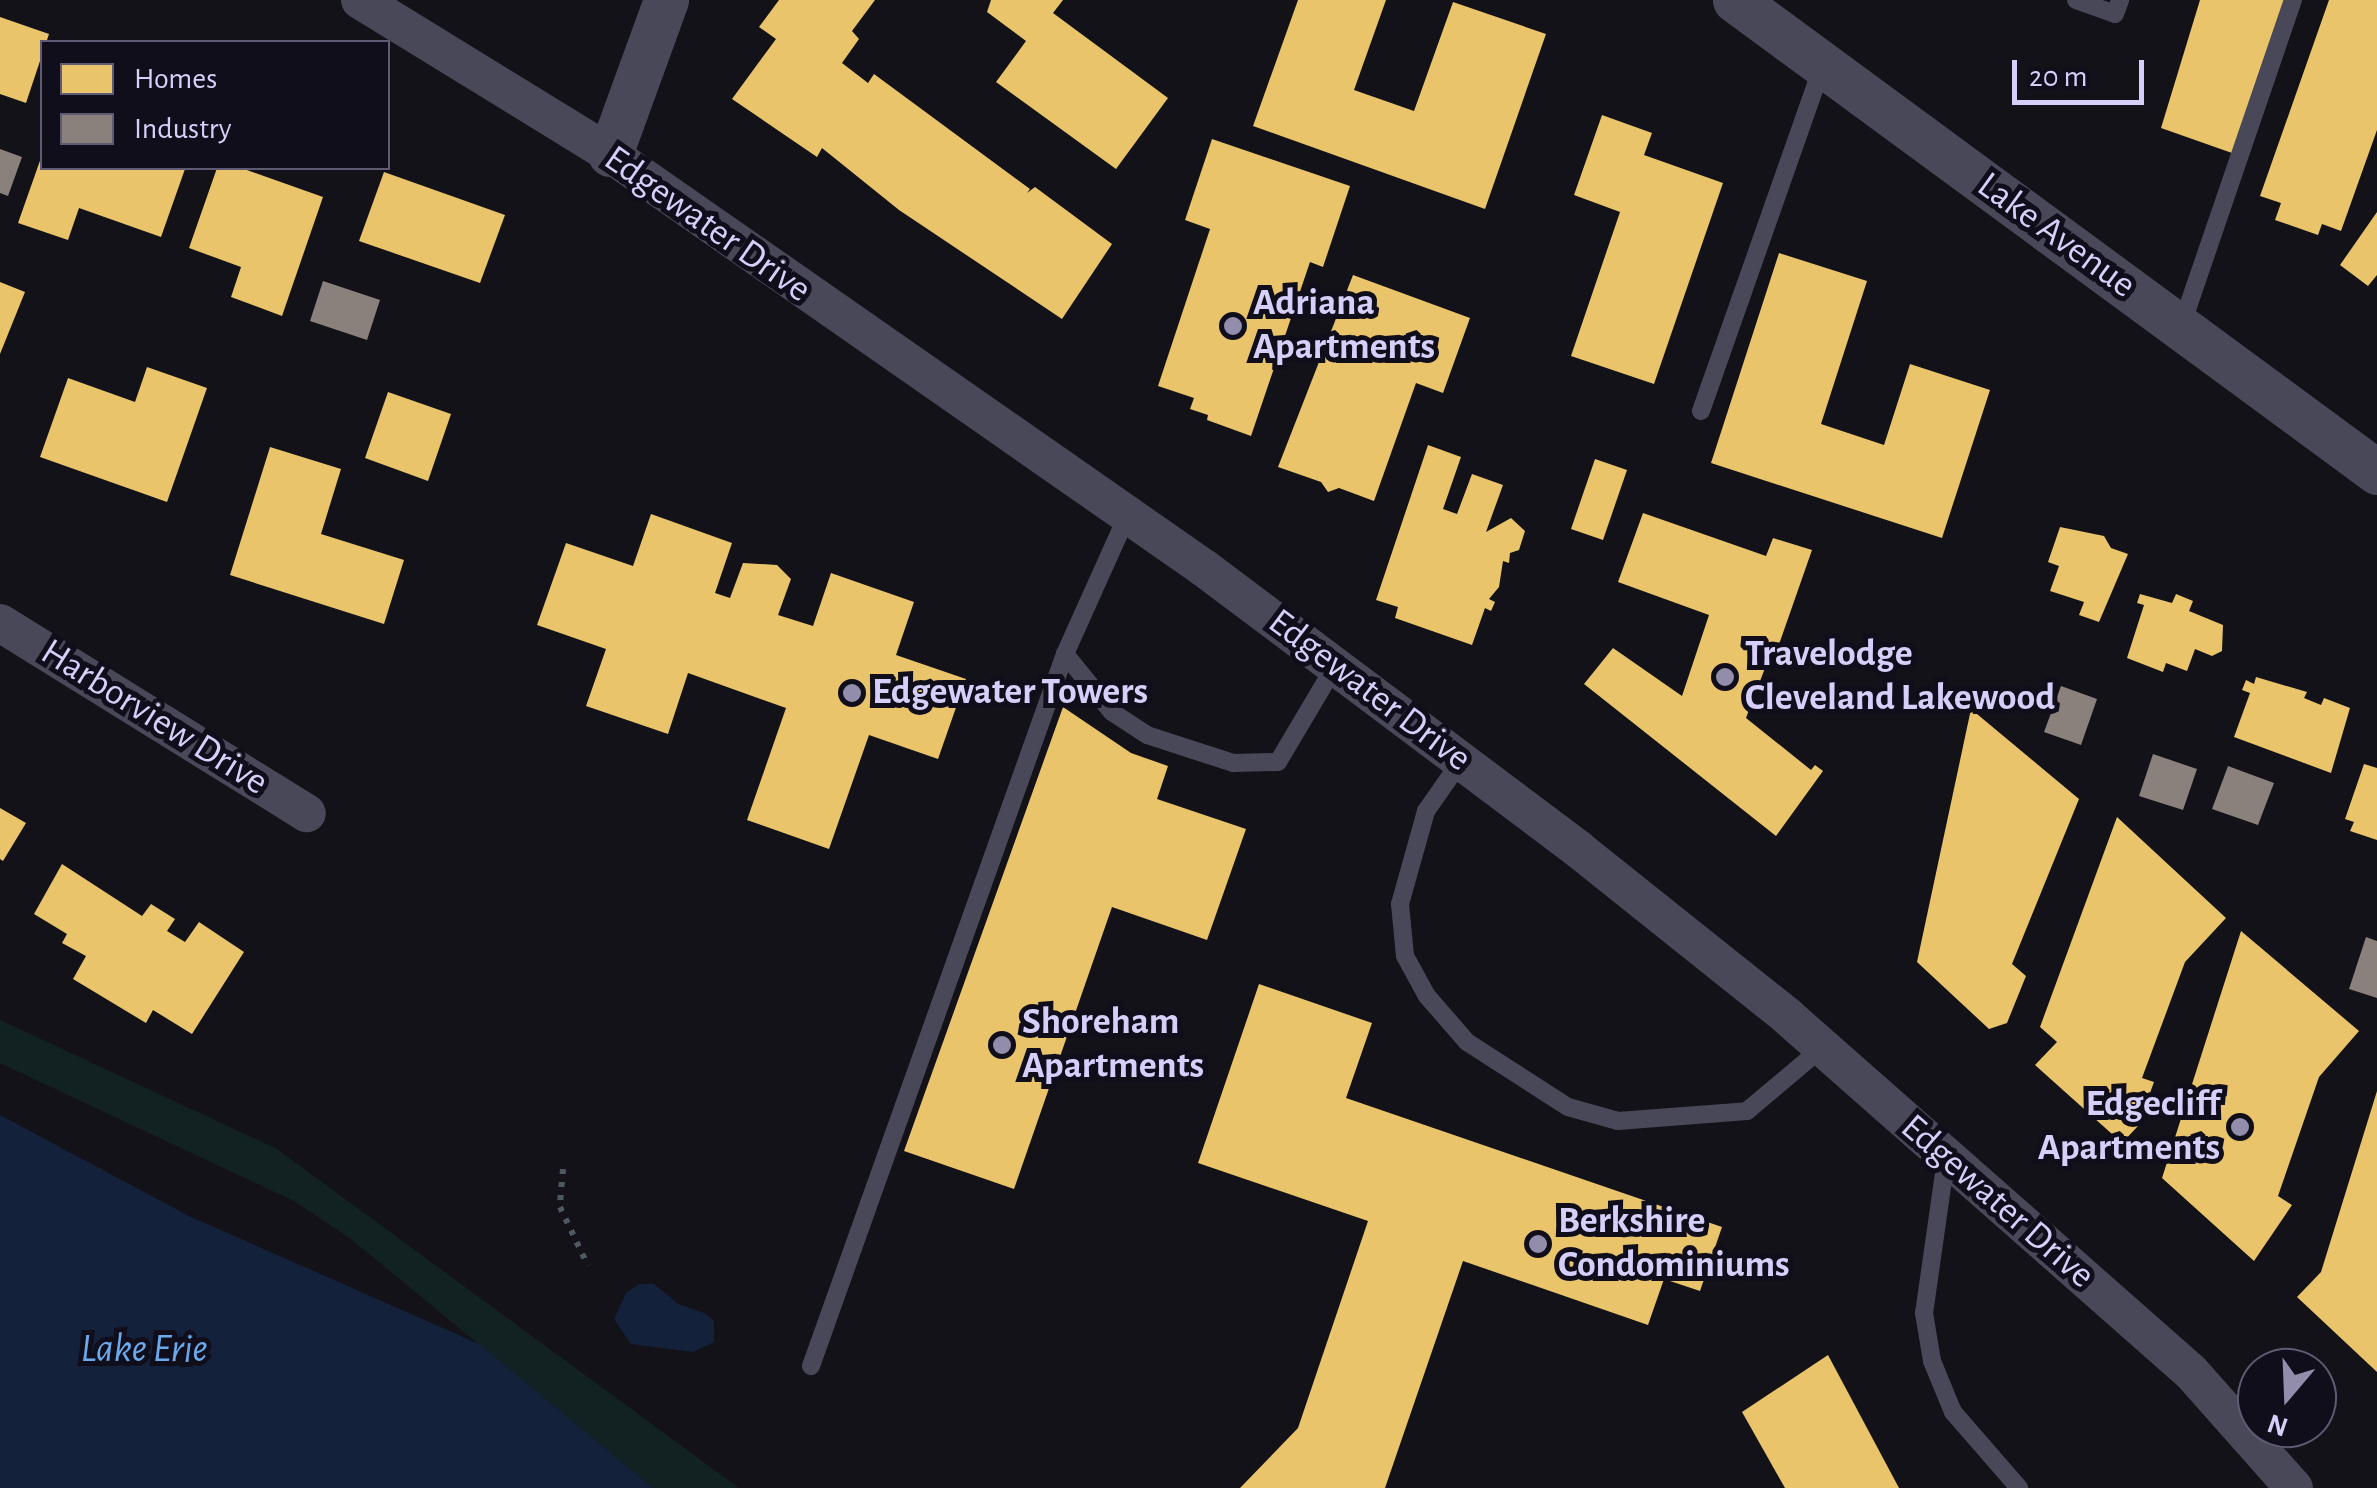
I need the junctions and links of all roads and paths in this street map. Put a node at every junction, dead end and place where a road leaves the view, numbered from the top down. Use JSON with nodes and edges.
{"nodes":[{"id":1,"x":360,"y":0,"type":"edge"},
{"id":2,"x":666,"y":0,"type":"edge"},
{"id":3,"x":2076,"y":0,"type":"edge"},
{"id":4,"x":2120,"y":0,"type":"edge"},
{"id":5,"x":2293,"y":0,"type":"edge"},
{"id":6,"x":1751,"y":5,"type":"edge"},
{"id":7,"x":1823,"y":65,"type":"junction"},
{"id":8,"x":610,"y":154,"type":"junction"},
{"id":9,"x":2181,"y":328,"type":"junction"},
{"id":10,"x":1701,"y":411,"type":"dead end"},
{"id":11,"x":2377,"y":472,"type":"edge"},
{"id":12,"x":1127,"y":516,"type":"junction"},
{"id":13,"x":0,"y":623,"type":"edge"},
{"id":14,"x":1064,"y":654,"type":"junction"},
{"id":15,"x":1335,"y":666,"type":"junction"},
{"id":16,"x":1460,"y":760,"type":"junction"},
{"id":17,"x":308,"y":813,"type":"dead end"},
{"id":18,"x":1823,"y":1048,"type":"junction"},
{"id":19,"x":1947,"y":1157,"type":"junction"},
{"id":20,"x":563,"y":1169,"type":"dead end"},
{"id":21,"x":588,"y":1266,"type":"dead end"},
{"id":22,"x":811,"y":1366,"type":"dead end"},
{"id":23,"x":2019,"y":1488,"type":"edge"},
{"id":24,"x":2294,"y":1488,"type":"edge"}],
"edges":[{"from":1,"to":8,"type":"street","name":"Edgewater Drive"},
{"from":2,"to":8,"type":"street"},
{"from":3,"to":4,"type":"lane"},
{"from":5,"to":9,"type":"lane"},
{"from":6,"to":7,"type":"street","name":"Lake Avenue"},
{"from":7,"to":9,"type":"street","name":"Lake Avenue"},
{"from":7,"to":10,"type":"lane"},
{"from":8,"to":12,"type":"street","name":"Edgewater Drive"},
{"from":9,"to":11,"type":"street","name":"Lake Avenue"},
{"from":12,"to":14,"type":"lane"},
{"from":12,"to":15,"type":"street","name":"Edgewater Drive"},
{"from":13,"to":17,"type":"street","name":"Harborview Drive"},
{"from":14,"to":15,"type":"lane"},
{"from":14,"to":22,"type":"lane"},
{"from":15,"to":16,"type":"street","name":"Edgewater Drive"},
{"from":16,"to":18,"type":"street","name":"Edgewater Drive"},
{"from":16,"to":18,"type":"lane"},
{"from":18,"to":19,"type":"street","name":"Edgewater Drive"},
{"from":19,"to":23,"type":"lane"},
{"from":19,"to":24,"type":"street","name":"Edgewater Drive"},
{"from":20,"to":21,"type":"path"}]}
